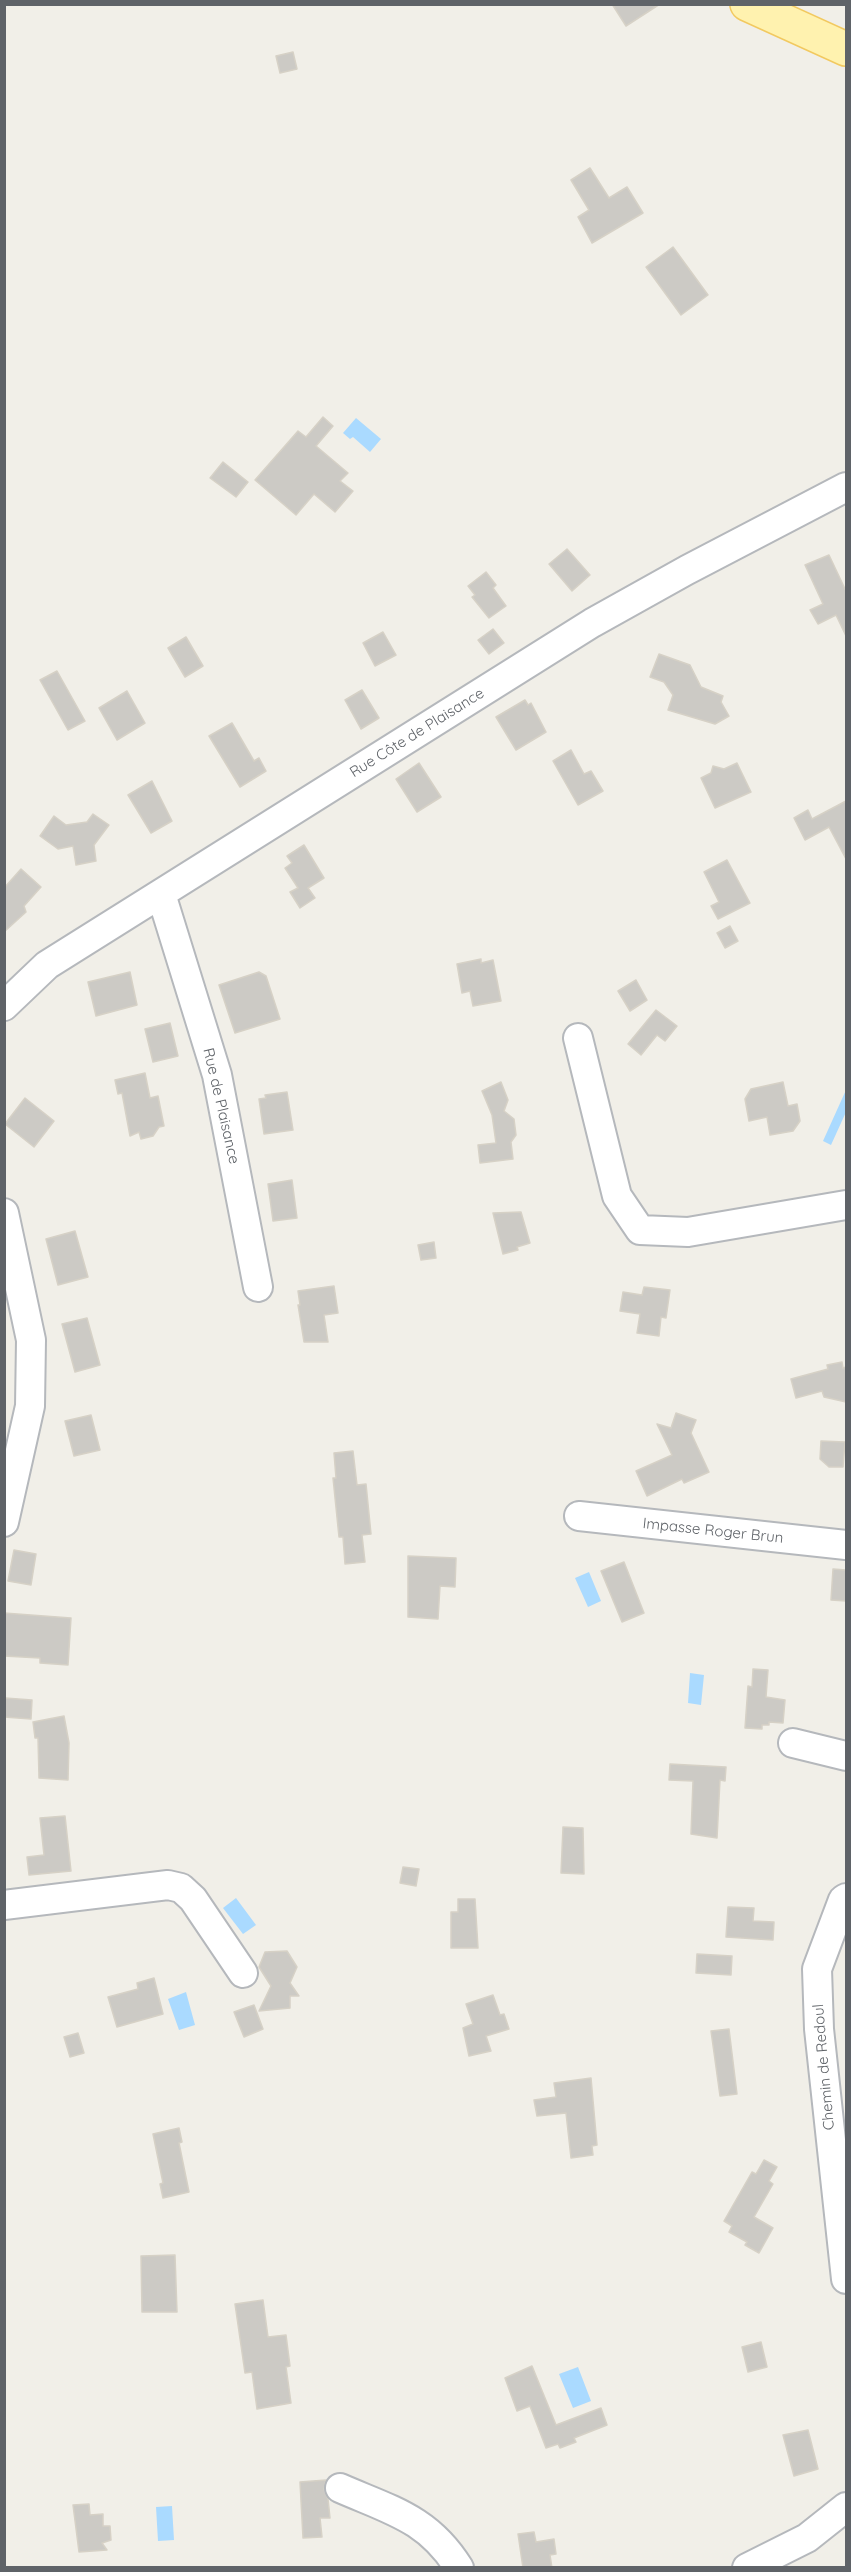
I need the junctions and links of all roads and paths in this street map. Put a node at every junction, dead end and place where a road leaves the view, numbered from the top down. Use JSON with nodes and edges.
{"nodes":[{"id":1,"x":747,"y":4,"type":"edge"},
{"id":2,"x":846,"y":49,"type":"edge"},
{"id":3,"x":846,"y":487,"type":"edge"},
{"id":4,"x":161,"y":894,"type":"junction"},
{"id":5,"x":4,"y":1006,"type":"edge"},
{"id":6,"x":578,"y":1038,"type":"dead end"},
{"id":7,"x":846,"y":1204,"type":"edge"},
{"id":8,"x":4,"y":1213,"type":"edge"},
{"id":9,"x":258,"y":1287,"type":"dead end"},
{"id":10,"x":579,"y":1516,"type":"dead end"},
{"id":11,"x":4,"y":1522,"type":"edge"},
{"id":12,"x":846,"y":1545,"type":"edge"},
{"id":13,"x":793,"y":1743,"type":"dead end"},
{"id":14,"x":846,"y":1755,"type":"edge"},
{"id":15,"x":846,"y":1898,"type":"edge"},
{"id":16,"x":4,"y":1905,"type":"edge"},
{"id":17,"x":243,"y":1973,"type":"dead end"},
{"id":18,"x":846,"y":2278,"type":"edge"},
{"id":19,"x":340,"y":2488,"type":"dead end"},
{"id":20,"x":846,"y":2507,"type":"edge"},
{"id":21,"x":459,"y":2568,"type":"edge"},
{"id":22,"x":747,"y":2568,"type":"edge"}],
"edges":[{"from":1,"to":2,"type":"main road"},
{"from":3,"to":4,"type":"street","name":"Rue Côte de Plaisance"},
{"from":4,"to":5,"type":"street","name":"Rue Côte de Plaisance"},
{"from":4,"to":9,"type":"street","name":"Rue de Plaisance"},
{"from":6,"to":7,"type":"street"},
{"from":8,"to":11,"type":"street"},
{"from":10,"to":12,"type":"street","name":"Impasse Roger Brun"},
{"from":13,"to":14,"type":"street"},
{"from":15,"to":18,"type":"street","name":"Chemin de Redoul"},
{"from":16,"to":17,"type":"street"},
{"from":19,"to":21,"type":"street"},
{"from":20,"to":22,"type":"street"}]}
